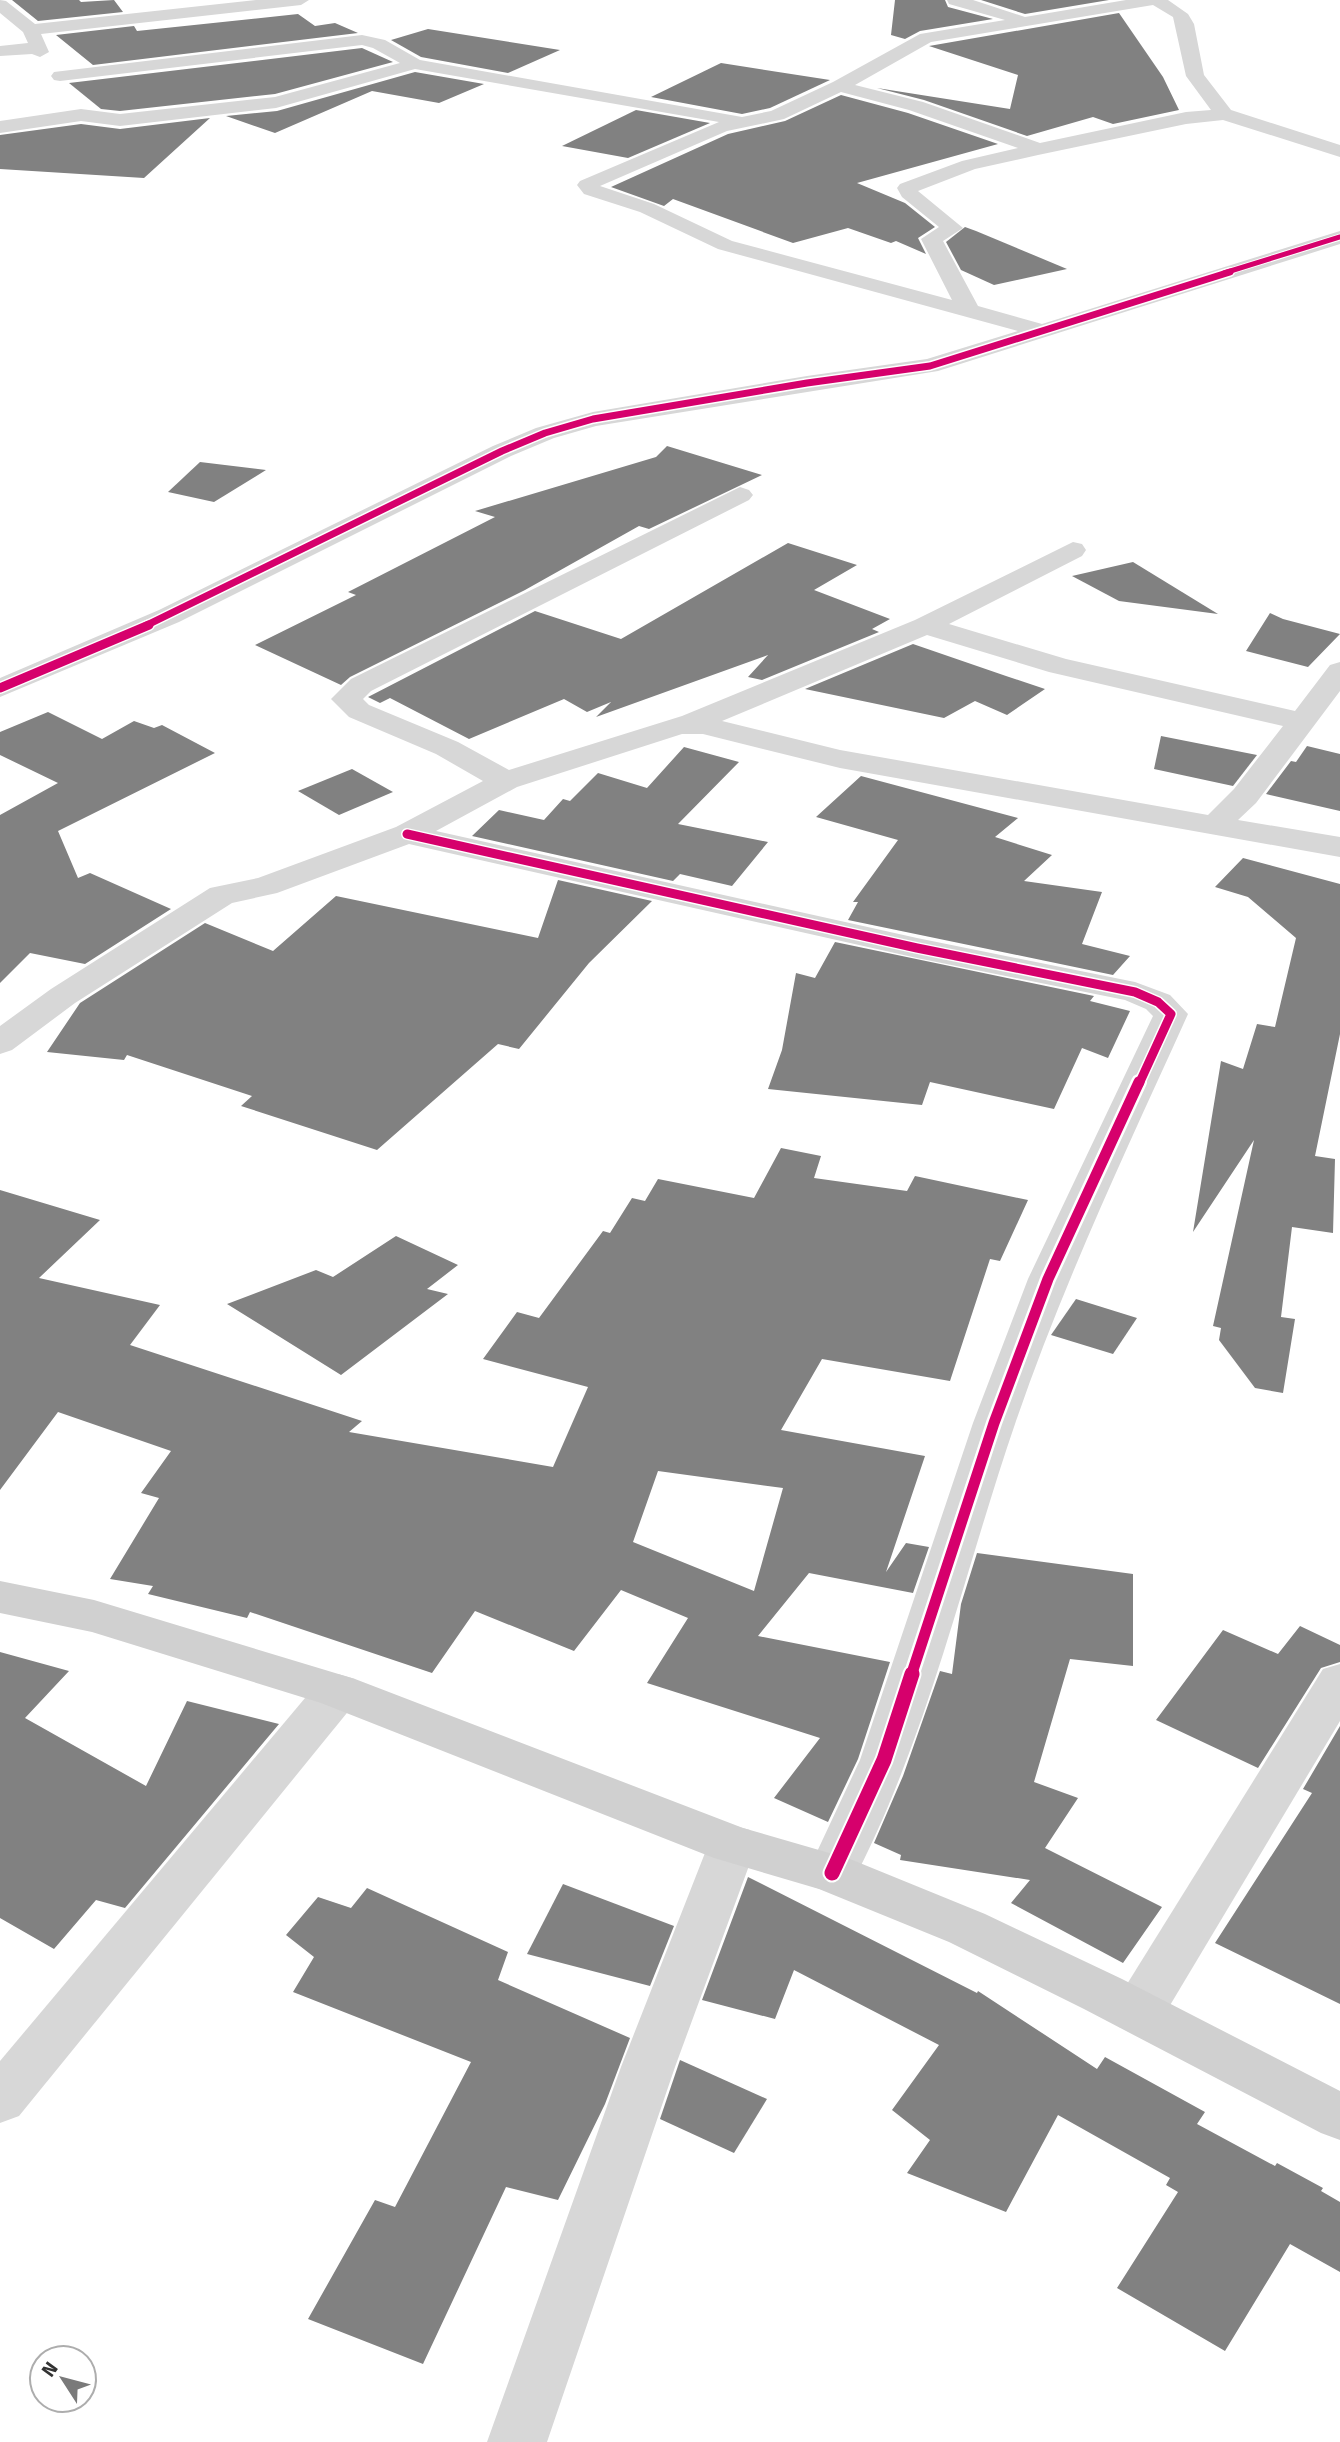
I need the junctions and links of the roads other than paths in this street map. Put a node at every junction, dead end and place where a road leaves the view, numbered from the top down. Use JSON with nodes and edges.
{"nodes":[{"id":1,"x":301,"y":0,"type":"edge"},
{"id":2,"x":955,"y":0,"type":"edge"},
{"id":3,"x":1156,"y":0,"type":"edge"},
{"id":4,"x":0,"y":5,"type":"edge"},
{"id":5,"x":1027,"y":21,"type":"junction"},
{"id":6,"x":33,"y":39,"type":"junction"},
{"id":7,"x":0,"y":51,"type":"edge"},
{"id":8,"x":415,"y":64,"type":"junction"},
{"id":9,"x":60,"y":76,"type":"junction"},
{"id":10,"x":839,"y":86,"type":"junction"},
{"id":11,"x":79,"y":102,"type":"junction"},
{"id":12,"x":1224,"y":114,"type":"junction"},
{"id":13,"x":0,"y":127,"type":"edge"},
{"id":14,"x":721,"y":127,"type":"junction"},
{"id":15,"x":1038,"y":149,"type":"junction"},
{"id":16,"x":1340,"y":151,"type":"edge"},
{"id":17,"x":1340,"y":237,"type":"edge"},
{"id":18,"x":969,"y":310,"type":"junction"},
{"id":19,"x":1044,"y":331,"type":"junction"},
{"id":20,"x":740,"y":495,"type":"dead end"},
{"id":21,"x":1073,"y":550,"type":"dead end"},
{"id":22,"x":925,"y":626,"type":"junction"},
{"id":23,"x":1340,"y":671,"type":"edge"},
{"id":24,"x":0,"y":688,"type":"edge"},
{"id":25,"x":1302,"y":721,"type":"junction"},
{"id":26,"x":691,"y":723,"type":"junction"},
{"id":27,"x":506,"y":781,"type":"junction"},
{"id":28,"x":1215,"y":825,"type":"junction"},
{"id":29,"x":407,"y":834,"type":"junction"},
{"id":30,"x":1340,"y":847,"type":"edge"},
{"id":31,"x":0,"y":1043,"type":"edge"},
{"id":32,"x":0,"y":1597,"type":"edge"},
{"id":33,"x":1340,"y":1681,"type":"edge"},
{"id":34,"x":338,"y":1691,"type":"junction"},
{"id":35,"x":732,"y":1844,"type":"junction"},
{"id":36,"x":832,"y":1873,"type":"junction"},
{"id":37,"x":1138,"y":2012,"type":"junction"},
{"id":38,"x":0,"y":2100,"type":"edge"},
{"id":39,"x":1340,"y":2117,"type":"edge"},
{"id":40,"x":517,"y":2442,"type":"edge"}],
"edges":[{"from":1,"to":6,"type":"street"},
{"from":2,"to":5,"type":"street"},
{"from":3,"to":5,"type":"street"},
{"from":3,"to":12,"type":"street"},
{"from":4,"to":6,"type":"street"},
{"from":5,"to":10,"type":"street"},
{"from":6,"to":7,"type":"street"},
{"from":6,"to":9,"type":"street"},
{"from":8,"to":9,"type":"street"},
{"from":8,"to":11,"type":"street"},
{"from":8,"to":14,"type":"street"},
{"from":9,"to":11,"type":"street"},
{"from":10,"to":14,"type":"street"},
{"from":10,"to":15,"type":"street"},
{"from":11,"to":13,"type":"street"},
{"from":12,"to":15,"type":"street"},
{"from":12,"to":16,"type":"street"},
{"from":14,"to":18,"type":"street"},
{"from":15,"to":18,"type":"street"},
{"from":17,"to":19,"type":"street"},
{"from":18,"to":19,"type":"street"},
{"from":19,"to":24,"type":"street"},
{"from":20,"to":27,"type":"street"},
{"from":21,"to":22,"type":"street"},
{"from":22,"to":25,"type":"street"},
{"from":22,"to":26,"type":"street"},
{"from":23,"to":25,"type":"street"},
{"from":25,"to":28,"type":"street"},
{"from":26,"to":27,"type":"street"},
{"from":26,"to":28,"type":"street"},
{"from":27,"to":29,"type":"street"},
{"from":28,"to":30,"type":"street"},
{"from":29,"to":31,"type":"street"},
{"from":29,"to":36,"type":"street"},
{"from":32,"to":34,"type":"main road"},
{"from":33,"to":37,"type":"street"},
{"from":34,"to":35,"type":"main road"},
{"from":34,"to":38,"type":"street"},
{"from":35,"to":36,"type":"main road"},
{"from":35,"to":40,"type":"street"},
{"from":36,"to":37,"type":"main road"},
{"from":37,"to":39,"type":"main road"}]}
